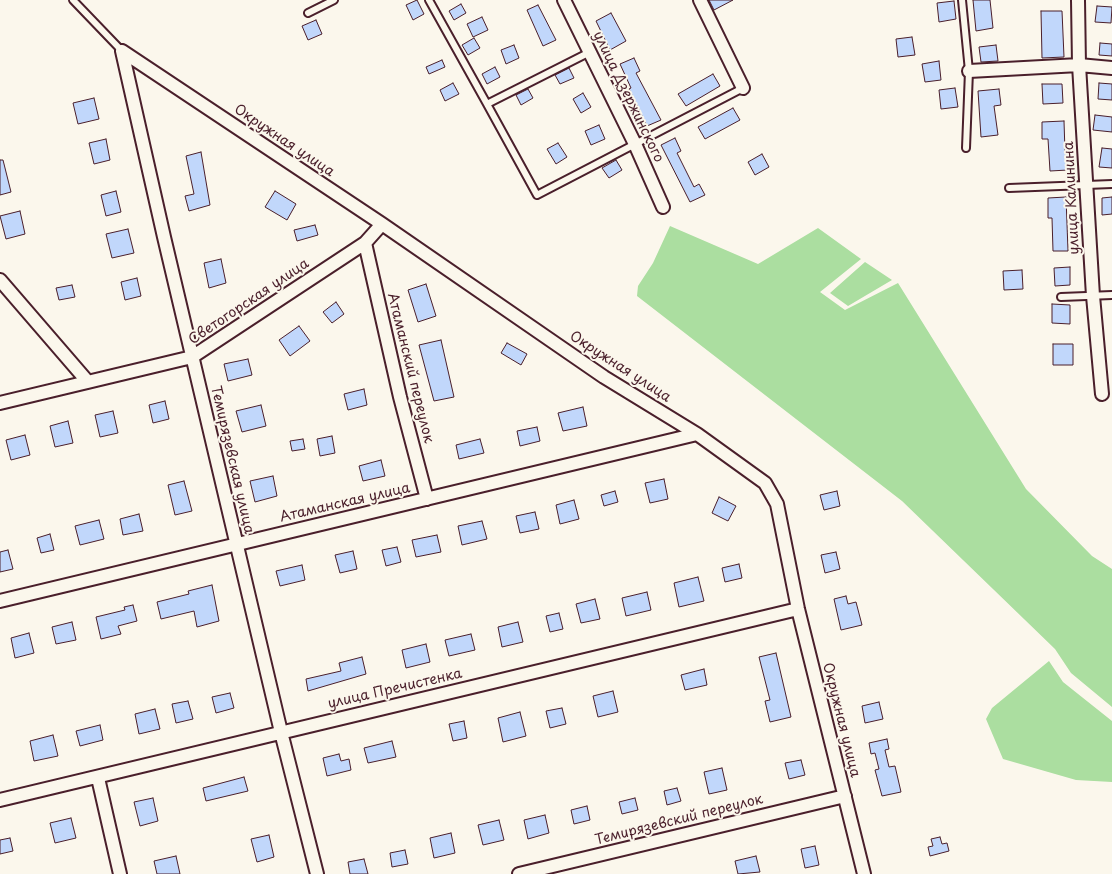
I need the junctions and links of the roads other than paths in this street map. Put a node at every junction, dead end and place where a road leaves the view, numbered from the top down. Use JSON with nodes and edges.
{"nodes":[{"id":1,"x":73,"y":0,"type":"edge"},
{"id":2,"x":334,"y":0,"type":"edge"},
{"id":3,"x":429,"y":0,"type":"edge"},
{"id":4,"x":564,"y":0,"type":"edge"},
{"id":5,"x":700,"y":0,"type":"edge"},
{"id":6,"x":962,"y":0,"type":"edge"},
{"id":7,"x":1078,"y":0,"type":"edge"},
{"id":8,"x":308,"y":13,"type":"dead end"},
{"id":9,"x":122,"y":51,"type":"junction"},
{"id":10,"x":590,"y":52,"type":"junction"},
{"id":11,"x":1079,"y":65,"type":"junction"},
{"id":12,"x":1112,"y":68,"type":"edge"},
{"id":13,"x":969,"y":71,"type":"junction"},
{"id":14,"x":743,"y":88,"type":"joint"},
{"id":15,"x":487,"y":104,"type":"junction"},
{"id":16,"x":636,"y":144,"type":"junction"},
{"id":17,"x":966,"y":148,"type":"dead end"},
{"id":18,"x":1112,"y":184,"type":"edge"},
{"id":19,"x":1086,"y":185,"type":"junction"},
{"id":20,"x":1009,"y":188,"type":"dead end"},
{"id":21,"x":663,"y":207,"type":"dead end"},
{"id":22,"x":382,"y":224,"type":"junction"},
{"id":23,"x":365,"y":243,"type":"junction"},
{"id":24,"x":0,"y":280,"type":"edge"},
{"id":25,"x":1112,"y":295,"type":"edge"},
{"id":26,"x":1061,"y":296,"type":"dead end"},
{"id":27,"x":1093,"y":296,"type":"junction"},
{"id":28,"x":192,"y":357,"type":"junction"},
{"id":29,"x":88,"y":382,"type":"junction"},
{"id":30,"x":1102,"y":394,"type":"dead end"},
{"id":31,"x":0,"y":403,"type":"edge"},
{"id":32,"x":697,"y":434,"type":"junction"},
{"id":33,"x":427,"y":499,"type":"junction"},
{"id":34,"x":237,"y":544,"type":"junction"},
{"id":35,"x":0,"y":601,"type":"edge"},
{"id":36,"x":798,"y":609,"type":"junction"},
{"id":37,"x":281,"y":732,"type":"junction"},
{"id":38,"x":98,"y":778,"type":"junction"},
{"id":39,"x":845,"y":796,"type":"junction"},
{"id":40,"x":0,"y":800,"type":"edge"},
{"id":41,"x":120,"y":874,"type":"edge"},
{"id":42,"x":318,"y":874,"type":"edge"},
{"id":43,"x":519,"y":874,"type":"edge"},
{"id":44,"x":864,"y":874,"type":"edge"}],
"edges":[{"from":1,"to":9,"type":"lane"},
{"from":2,"to":8,"type":"lane"},
{"from":3,"to":15,"type":"lane"},
{"from":4,"to":10,"type":"street","name":"улица Дзержинского"},
{"from":5,"to":14,"type":"street"},
{"from":6,"to":13,"type":"lane"},
{"from":7,"to":11,"type":"street","name":"улица Калинина"},
{"from":9,"to":22,"type":"street","name":"Окружная улица"},
{"from":9,"to":28,"type":"street","name":"Темирязевская улица"},
{"from":10,"to":15,"type":"lane"},
{"from":10,"to":16,"type":"street","name":"улица Дзержинского"},
{"from":11,"to":12,"type":"street"},
{"from":11,"to":13,"type":"street"},
{"from":11,"to":19,"type":"street","name":"улица Калинина"},
{"from":13,"to":17,"type":"lane"},
{"from":14,"to":16,"type":"lane"},
{"from":15,"to":16,"type":"lane"},
{"from":16,"to":21,"type":"street","name":"улица Дзержинского"},
{"from":18,"to":19,"type":"lane"},
{"from":19,"to":20,"type":"lane"},
{"from":19,"to":27,"type":"street","name":"улица Калинина"},
{"from":22,"to":23,"type":"street","name":"Светогорская улица"},
{"from":22,"to":32,"type":"street","name":"Окружная улица"},
{"from":23,"to":28,"type":"street","name":"Светогорская улица"},
{"from":23,"to":33,"type":"street","name":"Атаманский переулок"},
{"from":24,"to":29,"type":"street"},
{"from":25,"to":27,"type":"lane"},
{"from":26,"to":27,"type":"lane"},
{"from":27,"to":30,"type":"street","name":"улица Калинина"},
{"from":28,"to":29,"type":"street","name":"Светогорская улица"},
{"from":28,"to":34,"type":"street","name":"Темирязевская улица"},
{"from":29,"to":31,"type":"street","name":"Светогорская улица"},
{"from":32,"to":33,"type":"street","name":"Атаманская улица"},
{"from":32,"to":36,"type":"street","name":"Окружная улица"},
{"from":33,"to":34,"type":"street","name":"Атаманская улица"},
{"from":34,"to":35,"type":"street","name":"Атаманская улица"},
{"from":34,"to":37,"type":"street","name":"Темирязевская улица"},
{"from":36,"to":37,"type":"street","name":"улица Пречистенка"},
{"from":36,"to":39,"type":"street","name":"Окружная улица"},
{"from":37,"to":38,"type":"street","name":"улица Пречистенка"},
{"from":37,"to":42,"type":"street","name":"Темирязевская улица"},
{"from":38,"to":40,"type":"street","name":"улица Пречистенка"},
{"from":38,"to":41,"type":"street"},
{"from":39,"to":43,"type":"street","name":"Темирязевский переулок"},
{"from":39,"to":44,"type":"street","name":"Окружная улица"}]}
